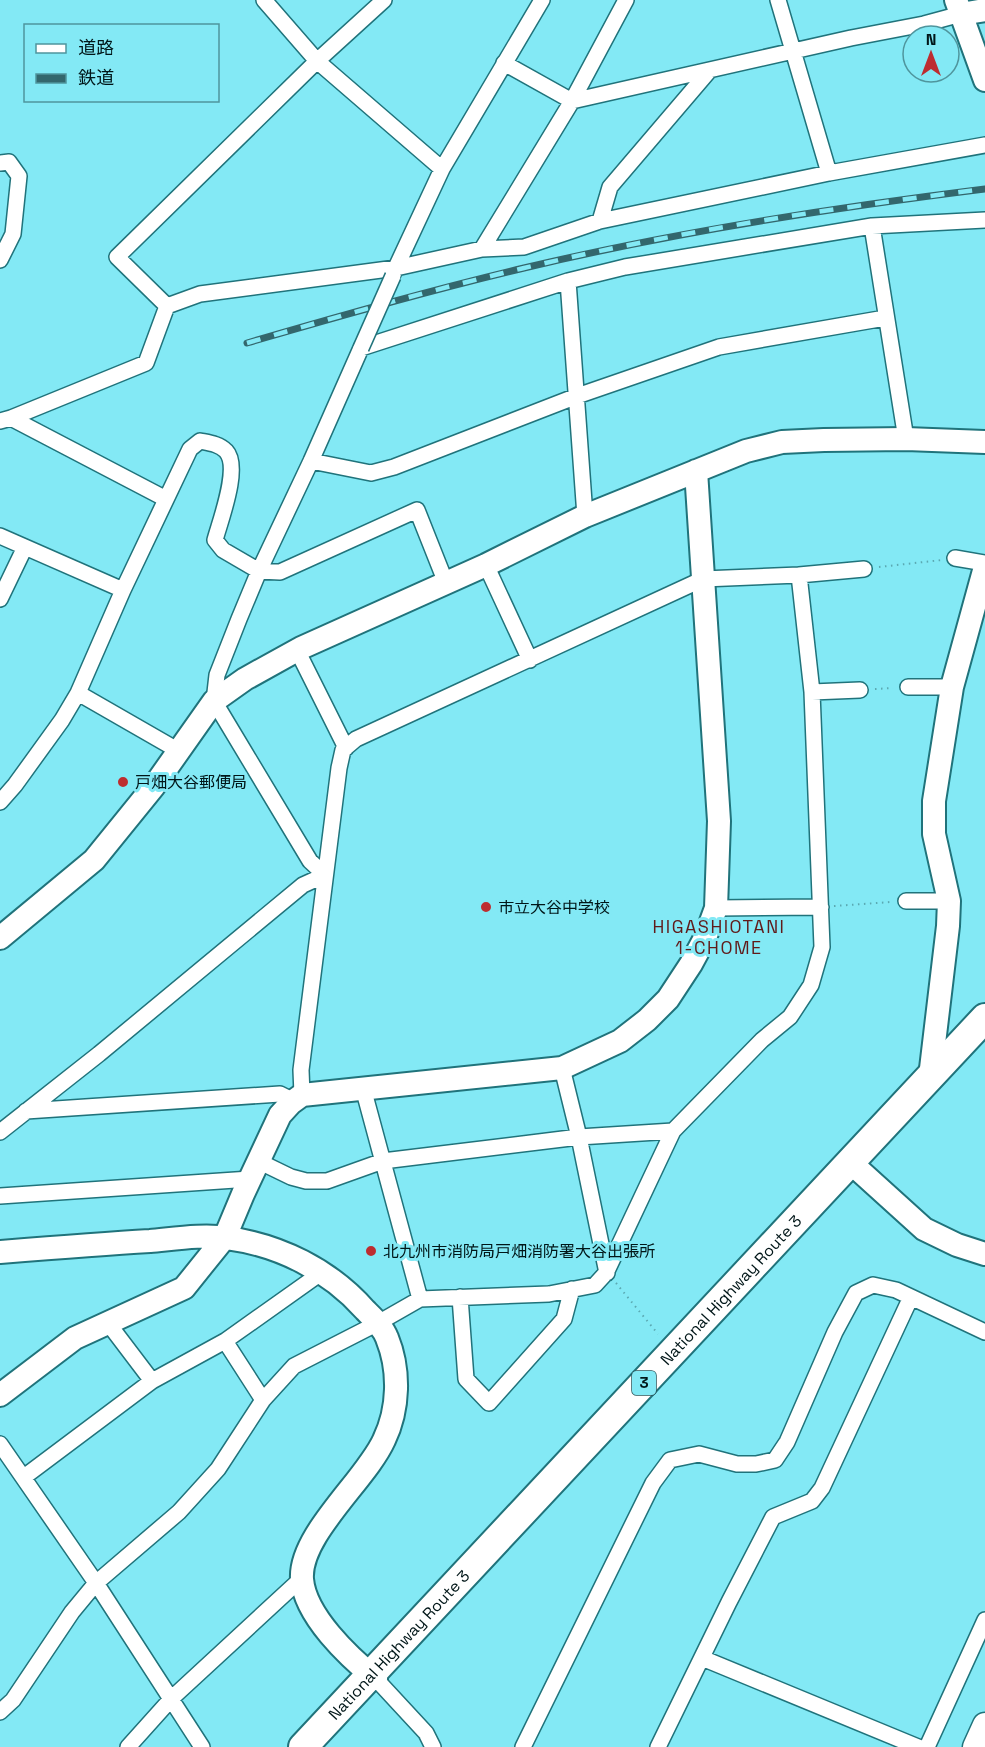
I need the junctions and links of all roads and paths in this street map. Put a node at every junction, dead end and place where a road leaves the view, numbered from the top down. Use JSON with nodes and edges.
{"nodes":[{"id":1,"x":264,"y":0,"type":"edge"},
{"id":2,"x":384,"y":0,"type":"edge"},
{"id":3,"x":542,"y":0,"type":"edge"},
{"id":4,"x":626,"y":0,"type":"edge"},
{"id":5,"x":778,"y":0,"type":"edge"},
{"id":6,"x":959,"y":7,"type":"edge"},
{"id":7,"x":985,"y":10,"type":"edge"},
{"id":8,"x":794,"y":52,"type":"junction"},
{"id":9,"x":317,"y":61,"type":"junction"},
{"id":10,"x":504,"y":63,"type":"junction"},
{"id":11,"x":709,"y":71,"type":"junction"},
{"id":12,"x":985,"y":80,"type":"edge"},
{"id":13,"x":572,"y":101,"type":"junction"},
{"id":14,"x":985,"y":146,"type":"edge"},
{"id":15,"x":0,"y":163,"type":"edge"},
{"id":16,"x":442,"y":170,"type":"junction"},
{"id":17,"x":829,"y":173,"type":"junction"},
{"id":18,"x":985,"y":220,"type":"edge"},
{"id":19,"x":600,"y":221,"type":"junction"},
{"id":20,"x":872,"y":226,"type":"junction"},
{"id":21,"x":482,"y":249,"type":"junction"},
{"id":22,"x":0,"y":260,"type":"edge"},
{"id":23,"x":394,"y":272,"type":"junction"},
{"id":24,"x":568,"y":281,"type":"junction"},
{"id":25,"x":167,"y":306,"type":"junction"},
{"id":26,"x":885,"y":318,"type":"junction"},
{"id":27,"x":361,"y":348,"type":"junction"},
{"id":28,"x":577,"y":396,"type":"junction"},
{"id":29,"x":6,"y":420,"type":"edge"},
{"id":30,"x":906,"y":439,"type":"junction"},
{"id":31,"x":985,"y":442,"type":"edge"},
{"id":32,"x":311,"y":461,"type":"junction"},
{"id":33,"x":696,"y":471,"type":"junction"},
{"id":34,"x":166,"y":500,"type":"junction"},
{"id":35,"x":585,"y":516,"type":"junction"},
{"id":36,"x":0,"y":536,"type":"edge"},
{"id":37,"x":25,"y":547,"type":"junction"},
{"id":38,"x":955,"y":558,"type":"joint"},
{"id":39,"x":486,"y":565,"type":"junction"},
{"id":40,"x":985,"y":565,"type":"edge"},
{"id":41,"x":864,"y":569,"type":"joint"},
{"id":42,"x":259,"y":571,"type":"junction"},
{"id":43,"x":799,"y":574,"type":"junction"},
{"id":44,"x":704,"y":579,"type":"junction"},
{"id":45,"x":446,"y":583,"type":"junction"},
{"id":46,"x":123,"y":590,"type":"junction"},
{"id":47,"x":0,"y":599,"type":"edge"},
{"id":48,"x":297,"y":650,"type":"junction"},
{"id":49,"x":530,"y":660,"type":"junction"},
{"id":50,"x":908,"y":687,"type":"joint"},
{"id":51,"x":952,"y":687,"type":"junction"},
{"id":52,"x":860,"y":690,"type":"joint"},
{"id":53,"x":812,"y":692,"type":"junction"},
{"id":54,"x":78,"y":693,"type":"junction"},
{"id":55,"x":214,"y":701,"type":"junction"},
{"id":56,"x":346,"y":748,"type":"junction"},
{"id":57,"x":179,"y":751,"type":"junction"},
{"id":58,"x":0,"y":802,"type":"edge"},
{"id":59,"x":325,"y":875,"type":"junction"},
{"id":60,"x":906,"y":901,"type":"joint"},
{"id":61,"x":949,"y":901,"type":"junction"},
{"id":62,"x":821,"y":907,"type":"junction"},
{"id":63,"x":716,"y":908,"type":"junction"},
{"id":64,"x":0,"y":938,"type":"edge"},
{"id":65,"x":985,"y":1018,"type":"edge"},
{"id":66,"x":985,"y":1041,"type":"edge"},
{"id":67,"x":562,"y":1068,"type":"junction"},
{"id":68,"x":930,"y":1077,"type":"junction"},
{"id":69,"x":363,"y":1088,"type":"junction"},
{"id":70,"x":298,"y":1098,"type":"junction"},
{"id":71,"x":26,"y":1111,"type":"junction"},
{"id":72,"x":673,"y":1131,"type":"junction"},
{"id":73,"x":0,"y":1132,"type":"edge"},
{"id":74,"x":579,"y":1137,"type":"junction"},
{"id":75,"x":383,"y":1161,"type":"junction"},
{"id":76,"x":855,"y":1167,"type":"junction"},
{"id":77,"x":254,"y":1170,"type":"junction"},
{"id":78,"x":0,"y":1196,"type":"edge"},
{"id":79,"x":225,"y":1237,"type":"junction"},
{"id":80,"x":0,"y":1252,"type":"edge"},
{"id":81,"x":985,"y":1254,"type":"edge"},
{"id":82,"x":321,"y":1273,"type":"junction"},
{"id":83,"x":609,"y":1274,"type":"junction"},
{"id":84,"x":572,"y":1289,"type":"junction"},
{"id":85,"x":460,"y":1297,"type":"junction"},
{"id":86,"x":911,"y":1297,"type":"junction"},
{"id":87,"x":420,"y":1299,"type":"junction"},
{"id":88,"x":108,"y":1323,"type":"junction"},
{"id":89,"x":378,"y":1323,"type":"junction"},
{"id":90,"x":985,"y":1332,"type":"edge"},
{"id":91,"x":663,"y":1340,"type":"dead end"},
{"id":92,"x":225,"y":1341,"type":"junction"},
{"id":93,"x":152,"y":1381,"type":"junction"},
{"id":94,"x":0,"y":1395,"type":"edge"},
{"id":95,"x":262,"y":1400,"type":"junction"},
{"id":96,"x":0,"y":1444,"type":"edge"},
{"id":97,"x":5,"y":1462,"type":"edge"},
{"id":98,"x":24,"y":1477,"type":"junction"},
{"id":99,"x":302,"y":1578,"type":"junction"},
{"id":100,"x":96,"y":1582,"type":"junction"},
{"id":101,"x":985,"y":1620,"type":"edge"},
{"id":102,"x":702,"y":1658,"type":"junction"},
{"id":103,"x":376,"y":1679,"type":"junction"},
{"id":104,"x":172,"y":1698,"type":"junction"},
{"id":105,"x":0,"y":1712,"type":"edge"},
{"id":106,"x":985,"y":1725,"type":"edge"},
{"id":107,"x":196,"y":1745,"type":"edge"},
{"id":108,"x":128,"y":1747,"type":"edge"},
{"id":109,"x":303,"y":1747,"type":"edge"},
{"id":110,"x":322,"y":1747,"type":"edge"},
{"id":111,"x":434,"y":1747,"type":"edge"},
{"id":112,"x":523,"y":1747,"type":"edge"},
{"id":113,"x":658,"y":1747,"type":"edge"},
{"id":114,"x":918,"y":1747,"type":"edge"},
{"id":115,"x":927,"y":1747,"type":"edge"},
{"id":116,"x":975,"y":1747,"type":"edge"}],
"edges":[{"from":1,"to":9,"type":"street"},
{"from":2,"to":9,"type":"street"},
{"from":3,"to":10,"type":"street"},
{"from":4,"to":13,"type":"street"},
{"from":5,"to":8,"type":"street"},
{"from":6,"to":7,"type":"street"},
{"from":6,"to":8,"type":"street"},
{"from":6,"to":12,"type":"street"},
{"from":8,"to":11,"type":"street"},
{"from":8,"to":17,"type":"street"},
{"from":9,"to":16,"type":"street"},
{"from":9,"to":25,"type":"street"},
{"from":10,"to":13,"type":"street"},
{"from":10,"to":16,"type":"street"},
{"from":11,"to":13,"type":"street"},
{"from":11,"to":19,"type":"street"},
{"from":13,"to":21,"type":"street"},
{"from":14,"to":17,"type":"street"},
{"from":15,"to":22,"type":"street"},
{"from":16,"to":23,"type":"street"},
{"from":17,"to":19,"type":"street"},
{"from":18,"to":20,"type":"street"},
{"from":19,"to":21,"type":"street"},
{"from":20,"to":24,"type":"street"},
{"from":20,"to":26,"type":"street"},
{"from":21,"to":23,"type":"street"},
{"from":23,"to":25,"type":"street"},
{"from":23,"to":27,"type":"street","bridge":true},
{"from":24,"to":27,"type":"street"},
{"from":24,"to":28,"type":"street"},
{"from":25,"to":29,"type":"street"},
{"from":26,"to":28,"type":"street"},
{"from":26,"to":30,"type":"street"},
{"from":27,"to":32,"type":"street"},
{"from":28,"to":32,"type":"street"},
{"from":28,"to":35,"type":"street"},
{"from":29,"to":34,"type":"street"},
{"from":30,"to":31,"type":"street"},
{"from":30,"to":33,"type":"street"},
{"from":32,"to":42,"type":"street"},
{"from":33,"to":35,"type":"street"},
{"from":33,"to":44,"type":"street"},
{"from":34,"to":42,"type":"street"},
{"from":34,"to":46,"type":"street"},
{"from":35,"to":39,"type":"street"},
{"from":36,"to":37,"type":"street"},
{"from":37,"to":46,"type":"street"},
{"from":37,"to":47,"type":"street"},
{"from":38,"to":40,"type":"street"},
{"from":38,"to":41,"type":"path"},
{"from":39,"to":45,"type":"street"},
{"from":39,"to":49,"type":"street"},
{"from":40,"to":51,"type":"street"},
{"from":41,"to":43,"type":"street"},
{"from":42,"to":45,"type":"street"},
{"from":42,"to":55,"type":"street"},
{"from":43,"to":44,"type":"street"},
{"from":43,"to":53,"type":"street"},
{"from":44,"to":49,"type":"street"},
{"from":44,"to":63,"type":"street"},
{"from":45,"to":48,"type":"street"},
{"from":46,"to":54,"type":"street"},
{"from":48,"to":55,"type":"street"},
{"from":48,"to":56,"type":"street"},
{"from":49,"to":56,"type":"street"},
{"from":50,"to":51,"type":"street"},
{"from":50,"to":52,"type":"path"},
{"from":51,"to":61,"type":"street"},
{"from":52,"to":53,"type":"street"},
{"from":53,"to":62,"type":"street"},
{"from":54,"to":57,"type":"street"},
{"from":54,"to":58,"type":"street"},
{"from":55,"to":57,"type":"street"},
{"from":55,"to":59,"type":"street"},
{"from":56,"to":59,"type":"street"},
{"from":57,"to":64,"type":"street"},
{"from":59,"to":70,"type":"street"},
{"from":59,"to":71,"type":"street"},
{"from":60,"to":61,"type":"street"},
{"from":60,"to":62,"type":"path"},
{"from":61,"to":68,"type":"street"},
{"from":62,"to":63,"type":"street"},
{"from":62,"to":72,"type":"street"},
{"from":63,"to":67,"type":"street"},
{"from":65,"to":68,"type":"highway","name":"National Highway Route 3","number":"3"},
{"from":66,"to":76,"type":"highway","name":"National Highway Route 3","number":"3"},
{"from":67,"to":69,"type":"street"},
{"from":67,"to":74,"type":"street"},
{"from":68,"to":76,"type":"highway","name":"National Highway Route 3","number":"3"},
{"from":69,"to":70,"type":"street"},
{"from":69,"to":75,"type":"street"},
{"from":70,"to":71,"type":"street"},
{"from":70,"to":77,"type":"street"},
{"from":71,"to":73,"type":"street"},
{"from":72,"to":74,"type":"street"},
{"from":72,"to":83,"type":"street"},
{"from":74,"to":75,"type":"street"},
{"from":74,"to":83,"type":"street"},
{"from":75,"to":77,"type":"street"},
{"from":75,"to":87,"type":"street"},
{"from":76,"to":81,"type":"street"},
{"from":76,"to":103,"type":"highway","name":"National Highway Route 3","number":"3"},
{"from":77,"to":78,"type":"street"},
{"from":77,"to":79,"type":"street"},
{"from":79,"to":80,"type":"street"},
{"from":79,"to":82,"type":"street"},
{"from":79,"to":88,"type":"street"},
{"from":82,"to":89,"type":"street"},
{"from":82,"to":92,"type":"street"},
{"from":83,"to":84,"type":"street"},
{"from":83,"to":91,"type":"path"},
{"from":84,"to":85,"type":"street"},
{"from":84,"to":85,"type":"street"},
{"from":85,"to":87,"type":"street"},
{"from":86,"to":90,"type":"street"},
{"from":86,"to":102,"type":"street"},
{"from":86,"to":112,"type":"street"},
{"from":87,"to":89,"type":"street"},
{"from":88,"to":93,"type":"street"},
{"from":88,"to":94,"type":"street"},
{"from":89,"to":95,"type":"street"},
{"from":89,"to":99,"type":"street"},
{"from":92,"to":93,"type":"street"},
{"from":92,"to":95,"type":"street"},
{"from":93,"to":98,"type":"street"},
{"from":95,"to":100,"type":"street"},
{"from":96,"to":97,"type":"street"},
{"from":97,"to":98,"type":"street"},
{"from":98,"to":100,"type":"street"},
{"from":99,"to":103,"type":"street"},
{"from":99,"to":104,"type":"street"},
{"from":100,"to":104,"type":"street"},
{"from":100,"to":105,"type":"street"},
{"from":101,"to":115,"type":"street"},
{"from":102,"to":113,"type":"street"},
{"from":102,"to":114,"type":"street"},
{"from":103,"to":109,"type":"highway","name":"National Highway Route 3","number":"3"},
{"from":103,"to":110,"type":"highway","name":"National Highway Route 3","number":"3"},
{"from":103,"to":111,"type":"street"},
{"from":104,"to":107,"type":"street"},
{"from":104,"to":108,"type":"street"},
{"from":106,"to":116,"type":"main road"}]}
